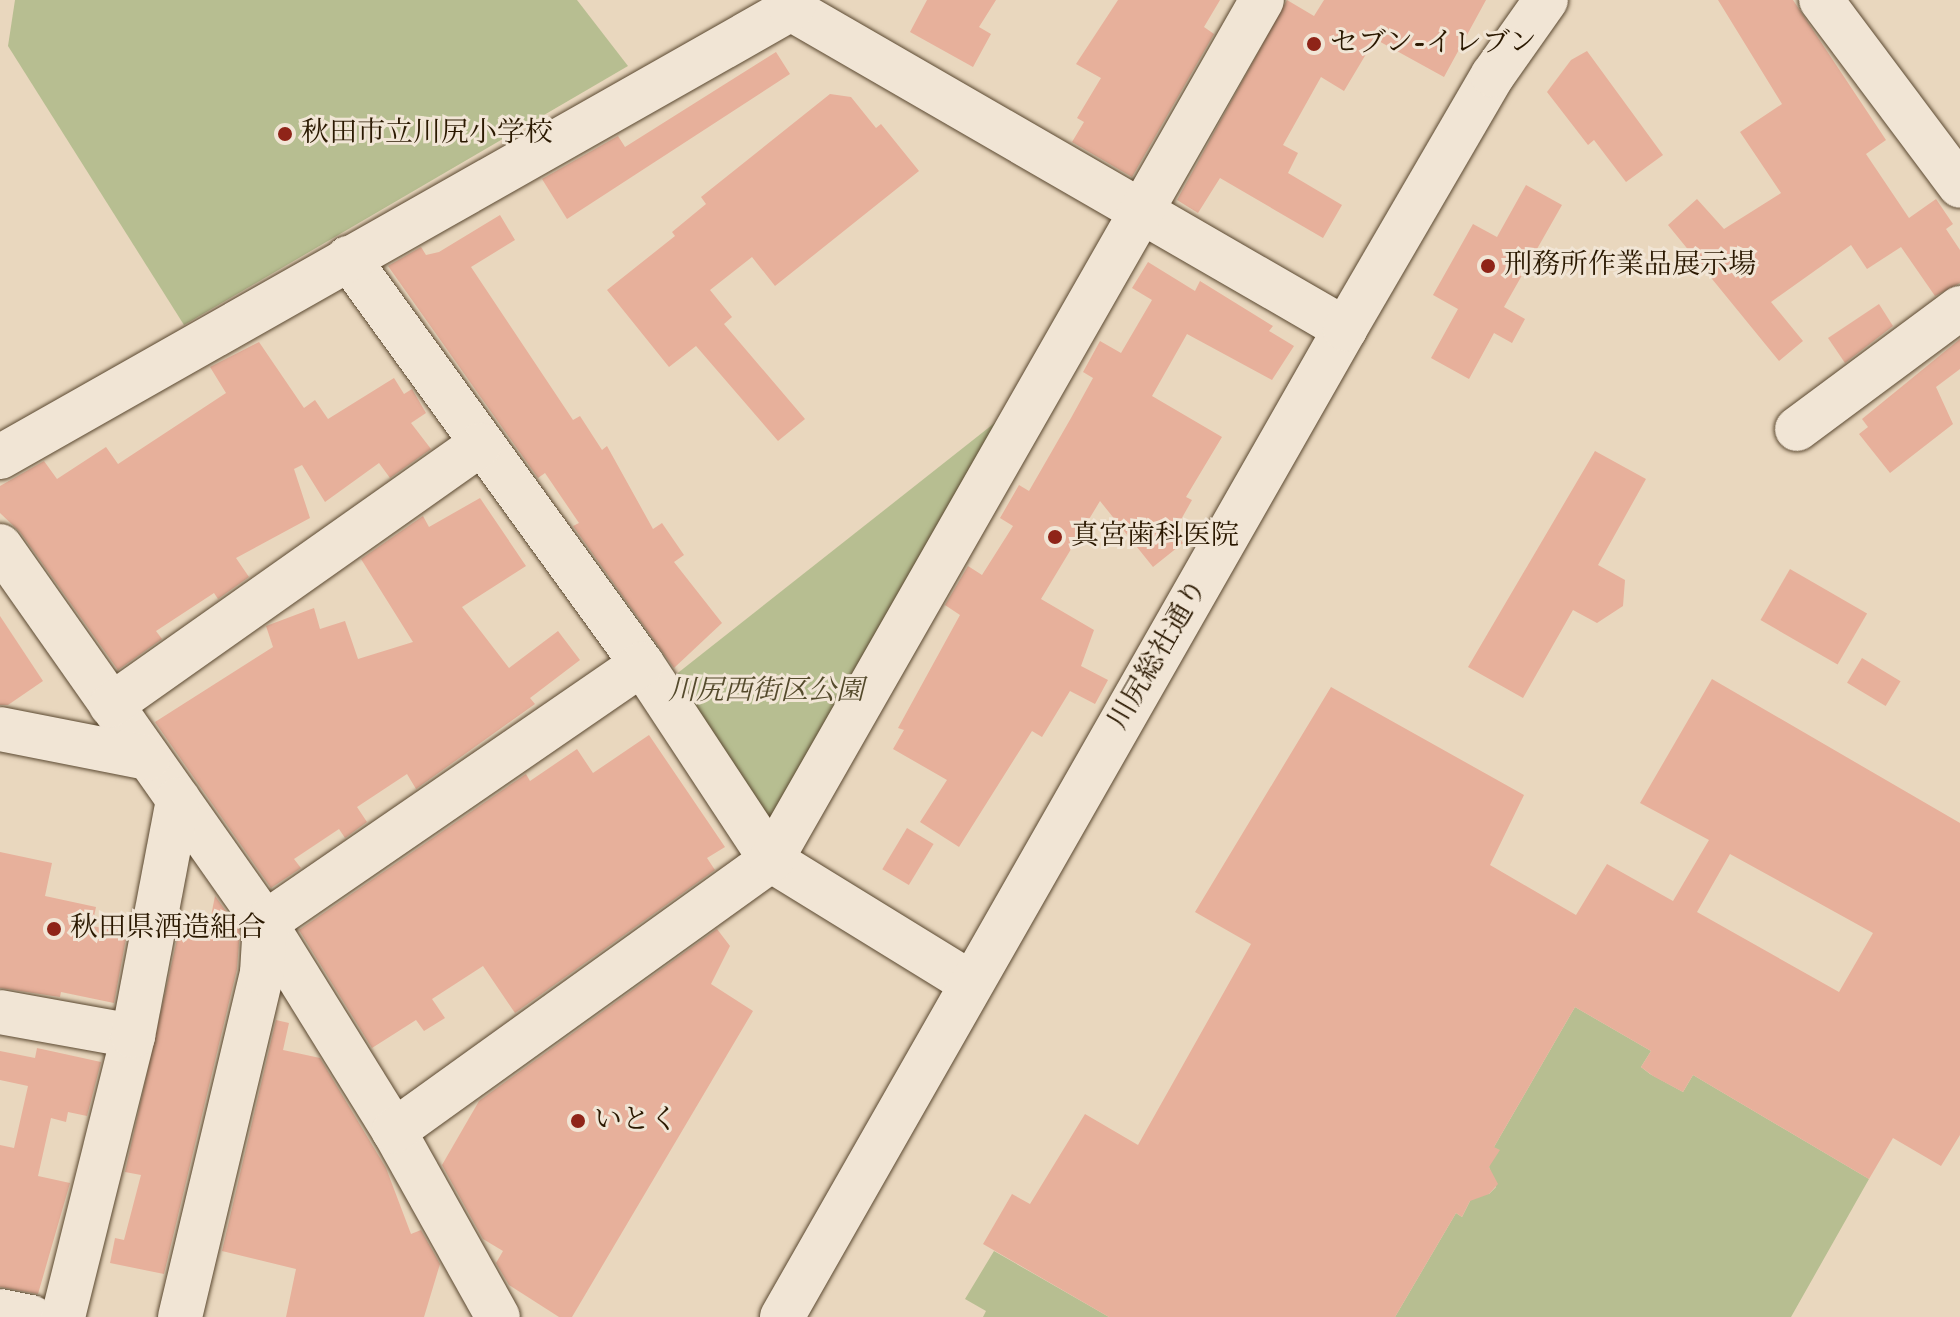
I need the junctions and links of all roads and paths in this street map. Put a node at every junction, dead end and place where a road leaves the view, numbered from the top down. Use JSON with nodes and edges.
{"nodes":[{"id":1,"x":1262,"y":0,"type":"edge"},
{"id":2,"x":1546,"y":0,"type":"edge"},
{"id":3,"x":1821,"y":0,"type":"edge"},
{"id":4,"x":791,"y":3,"type":"edge"},
{"id":5,"x":1960,"y":186,"type":"edge"},
{"id":6,"x":1141,"y":208,"type":"junction"},
{"id":7,"x":348,"y":258,"type":"junction"},
{"id":8,"x":1960,"y":308,"type":"edge"},
{"id":9,"x":1345,"y":329,"type":"junction"},
{"id":10,"x":1797,"y":429,"type":"dead end"},
{"id":11,"x":480,"y":445,"type":"junction"},
{"id":12,"x":0,"y":457,"type":"edge"},
{"id":13,"x":0,"y":546,"type":"edge"},
{"id":14,"x":642,"y":664,"type":"junction"},
{"id":15,"x":111,"y":705,"type":"junction"},
{"id":16,"x":0,"y":729,"type":"edge"},
{"id":17,"x":148,"y":758,"type":"junction"},
{"id":18,"x":178,"y":799,"type":"junction"},
{"id":19,"x":771,"y":860,"type":"junction"},
{"id":20,"x":265,"y":923,"type":"junction"},
{"id":21,"x":971,"y":983,"type":"junction"},
{"id":22,"x":0,"y":1012,"type":"edge"},
{"id":23,"x":133,"y":1036,"type":"junction"},
{"id":24,"x":394,"y":1131,"type":"junction"},
{"id":25,"x":0,"y":1311,"type":"edge"},
{"id":26,"x":31,"y":1317,"type":"edge"},
{"id":27,"x":63,"y":1317,"type":"edge"},
{"id":28,"x":180,"y":1317,"type":"edge"},
{"id":29,"x":498,"y":1317,"type":"edge"},
{"id":30,"x":782,"y":1317,"type":"edge"}],
"edges":[{"from":1,"to":6,"type":"street"},
{"from":2,"to":9,"type":"street","name":"川尻総社通り"},
{"from":3,"to":5,"type":"street"},
{"from":4,"to":6,"type":"street"},
{"from":4,"to":7,"type":"street"},
{"from":6,"to":9,"type":"street"},
{"from":6,"to":19,"type":"street"},
{"from":7,"to":11,"type":"street"},
{"from":7,"to":12,"type":"street"},
{"from":8,"to":10,"type":"street"},
{"from":9,"to":21,"type":"street","name":"川尻総社通り"},
{"from":11,"to":14,"type":"street"},
{"from":11,"to":15,"type":"street"},
{"from":13,"to":15,"type":"street"},
{"from":14,"to":19,"type":"street"},
{"from":14,"to":20,"type":"street"},
{"from":15,"to":17,"type":"street"},
{"from":16,"to":17,"type":"street"},
{"from":17,"to":18,"type":"street"},
{"from":18,"to":20,"type":"street"},
{"from":18,"to":23,"type":"street"},
{"from":19,"to":21,"type":"street"},
{"from":19,"to":24,"type":"street"},
{"from":20,"to":24,"type":"street"},
{"from":20,"to":28,"type":"street"},
{"from":21,"to":30,"type":"street","name":"川尻総社通り"},
{"from":22,"to":23,"type":"street"},
{"from":23,"to":27,"type":"street"},
{"from":24,"to":29,"type":"street"},
{"from":25,"to":26,"type":"street"}]}
